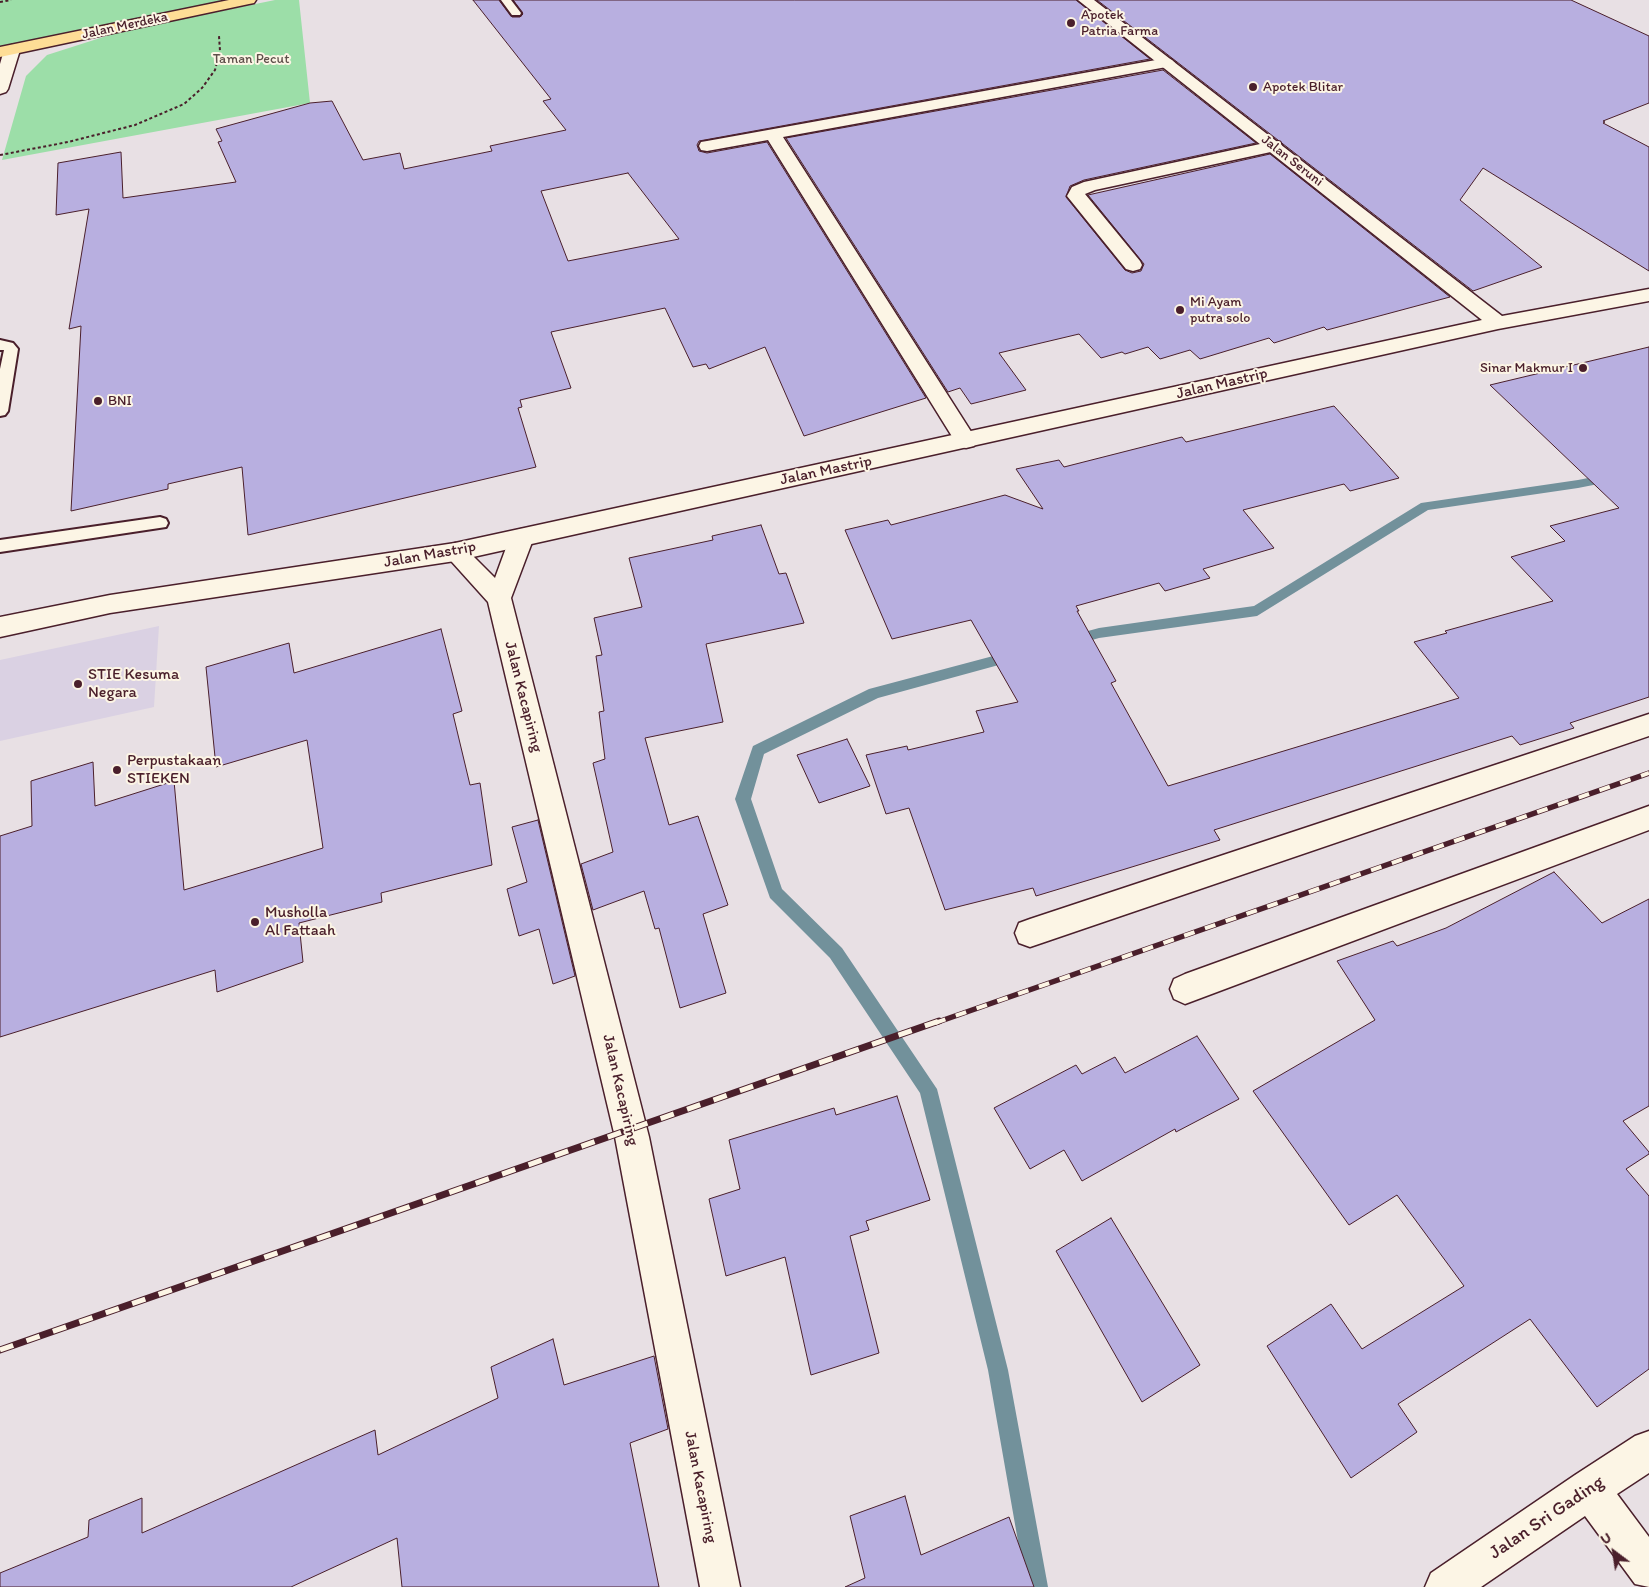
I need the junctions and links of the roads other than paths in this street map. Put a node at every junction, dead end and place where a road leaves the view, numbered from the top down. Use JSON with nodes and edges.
{"nodes":[{"id":1,"x":249,"y":0,"type":"edge"},
{"id":2,"x":506,"y":0,"type":"edge"},
{"id":3,"x":1085,"y":0,"type":"edge"},
{"id":4,"x":516,"y":13,"type":"dead end"},
{"id":5,"x":6,"y":51,"type":"edge"},
{"id":6,"x":1167,"y":63,"type":"junction"},
{"id":7,"x":0,"y":89,"type":"edge"},
{"id":8,"x":773,"y":134,"type":"junction"},
{"id":9,"x":708,"y":146,"type":"dead end"},
{"id":10,"x":1274,"y":146,"type":"junction"},
{"id":11,"x":1133,"y":265,"type":"dead end"},
{"id":12,"x":1649,"y":295,"type":"edge"},
{"id":13,"x":1498,"y":323,"type":"junction"},
{"id":14,"x":0,"y":345,"type":"edge"},
{"id":15,"x":0,"y":411,"type":"edge"},
{"id":16,"x":966,"y":441,"type":"junction"},
{"id":17,"x":160,"y":522,"type":"dead end"},
{"id":18,"x":522,"y":537,"type":"junction"},
{"id":19,"x":0,"y":546,"type":"edge"},
{"id":20,"x":456,"y":552,"type":"junction"},
{"id":21,"x":499,"y":598,"type":"junction"},
{"id":22,"x":0,"y":627,"type":"edge"},
{"id":23,"x":1649,"y":725,"type":"edge"},
{"id":24,"x":1649,"y":818,"type":"edge"},
{"id":25,"x":1030,"y":933,"type":"dead end"},
{"id":26,"x":1185,"y":989,"type":"dead end"},
{"id":27,"x":1649,"y":1450,"type":"edge"},
{"id":28,"x":1589,"y":1489,"type":"junction"},
{"id":29,"x":1649,"y":1570,"type":"edge"},
{"id":30,"x":720,"y":1587,"type":"edge"},
{"id":31,"x":1445,"y":1587,"type":"edge"}],
"edges":[{"from":1,"to":5,"type":"main road","name":"Jalan Merdeka"},
{"from":2,"to":4,"type":"lane"},
{"from":3,"to":6,"type":"street","name":"Jalan Seruni"},
{"from":5,"to":7,"type":"street"},
{"from":6,"to":8,"type":"street"},
{"from":6,"to":10,"type":"street","name":"Jalan Seruni"},
{"from":8,"to":9,"type":"street"},
{"from":8,"to":16,"type":"street"},
{"from":10,"to":11,"type":"street"},
{"from":10,"to":13,"type":"street","name":"Jalan Seruni"},
{"from":12,"to":13,"type":"street","name":"Jalan Mastrip"},
{"from":13,"to":16,"type":"street","name":"Jalan Mastrip"},
{"from":14,"to":15,"type":"lane"},
{"from":16,"to":18,"type":"street","name":"Jalan Mastrip"},
{"from":17,"to":19,"type":"lane"},
{"from":18,"to":20,"type":"street","name":"Jalan Mastrip"},
{"from":18,"to":21,"type":"street"},
{"from":20,"to":21,"type":"street","name":"Jalan Kacapiring"},
{"from":20,"to":22,"type":"street","name":"Jalan Mastrip"},
{"from":21,"to":30,"type":"street","name":"Jalan Kacapiring"},
{"from":23,"to":25,"type":"street"},
{"from":24,"to":26,"type":"street"},
{"from":27,"to":28,"type":"street","name":"Jalan Sri Gading"},
{"from":28,"to":29,"type":"street"},
{"from":28,"to":31,"type":"street","name":"Jalan Sri Gading"}]}
